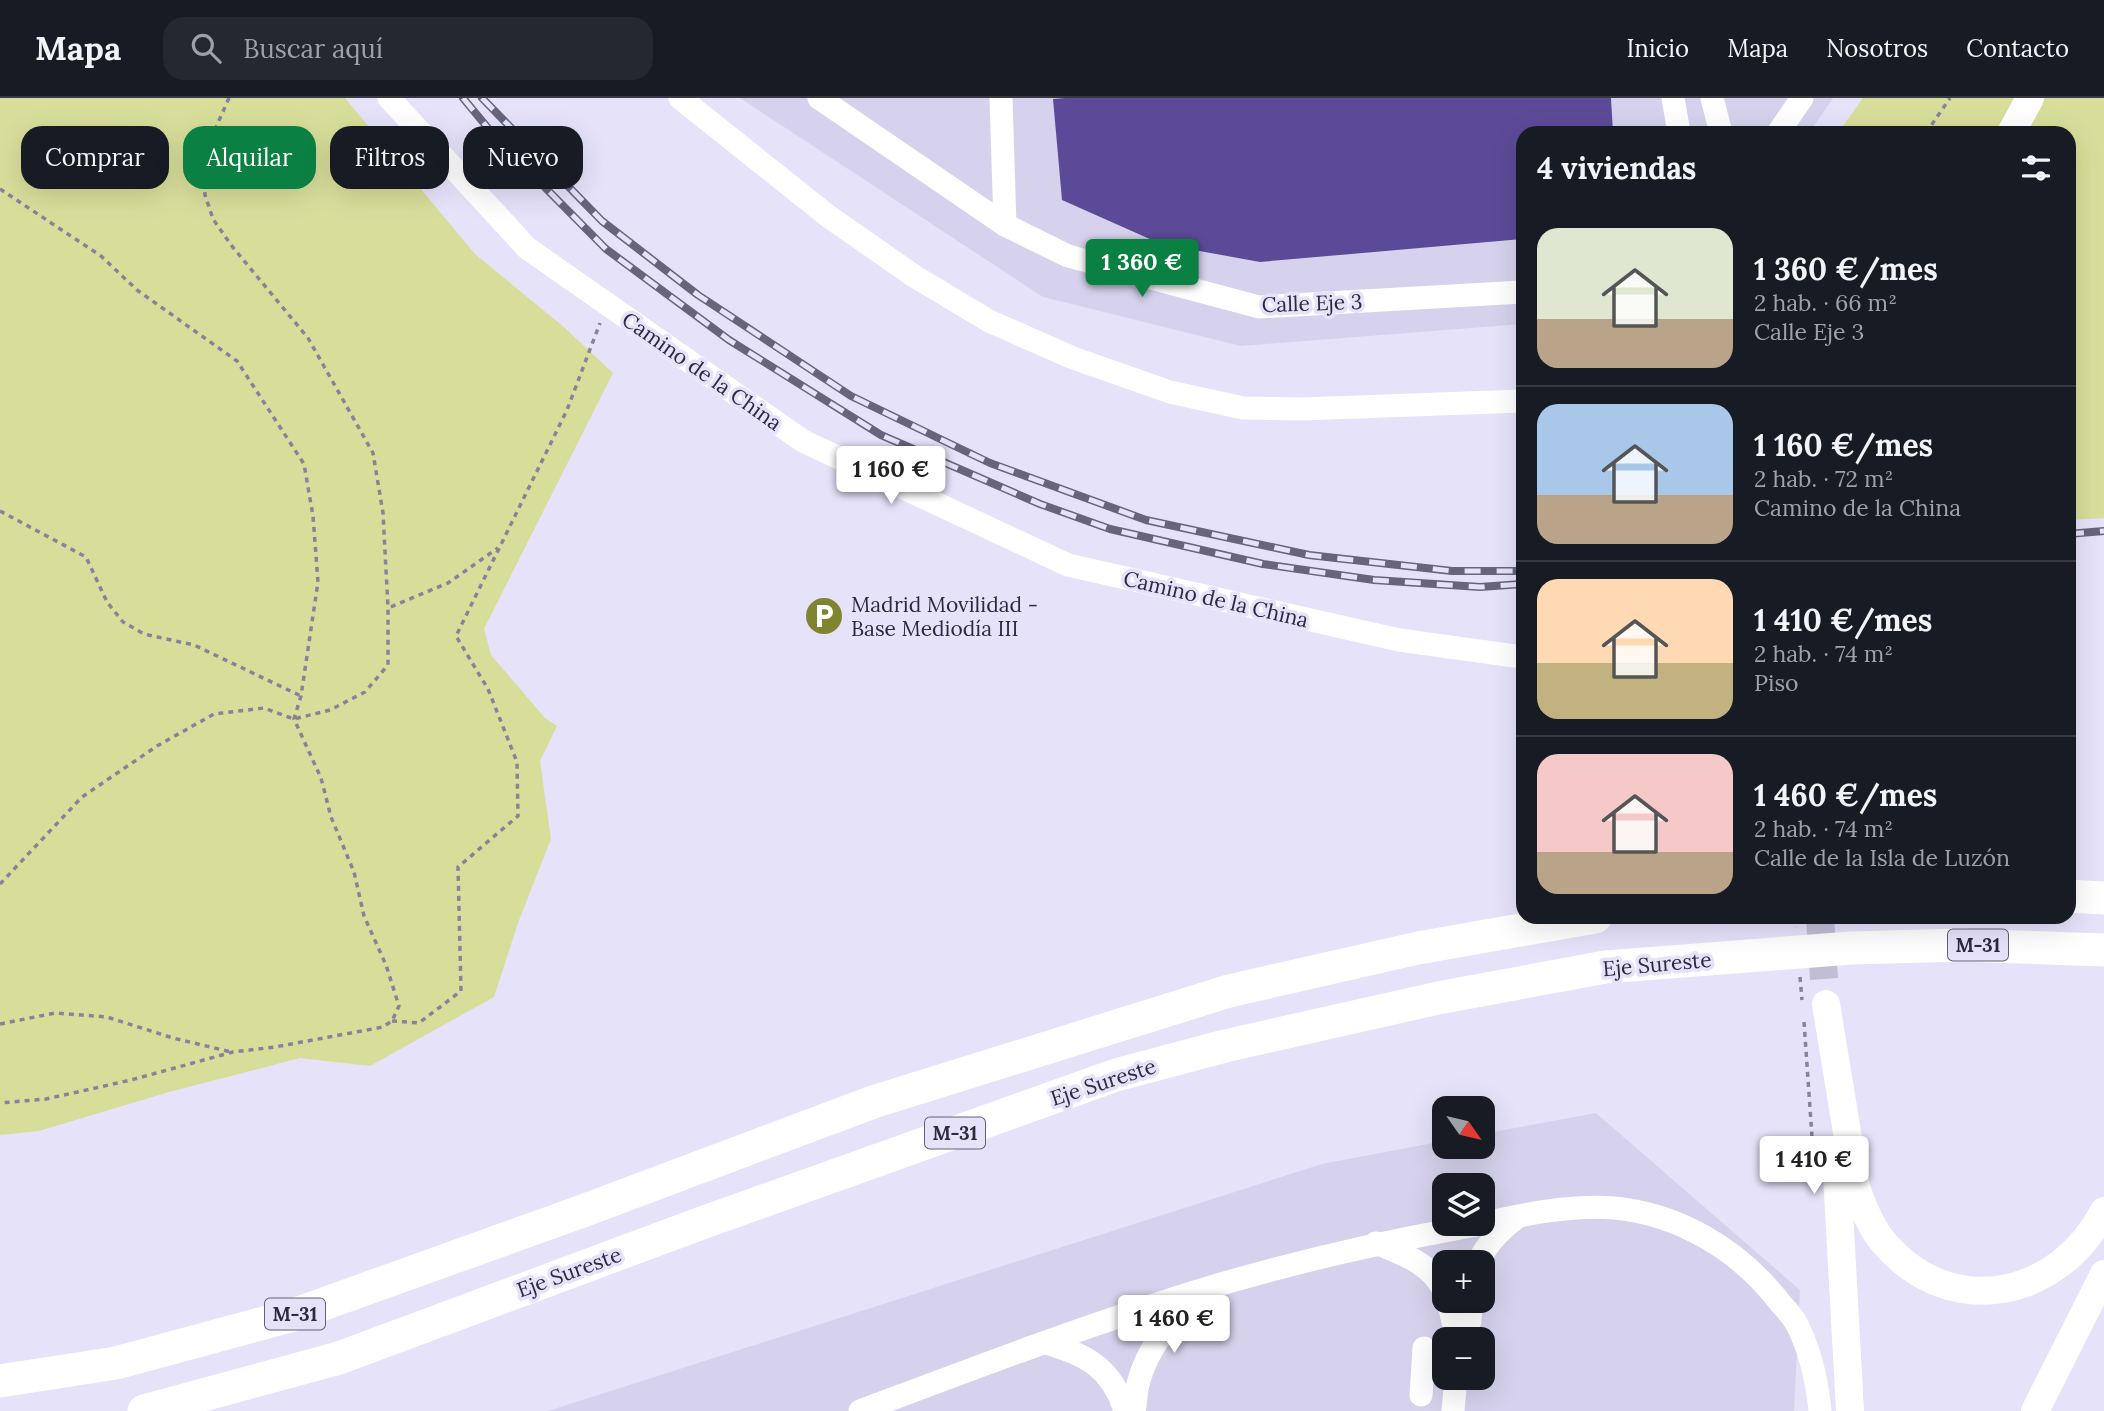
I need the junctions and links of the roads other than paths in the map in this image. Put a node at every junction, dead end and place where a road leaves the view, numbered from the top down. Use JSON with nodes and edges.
{"nodes":[{"id":1,"x":389,"y":98,"type":"edge"},
{"id":2,"x":680,"y":98,"type":"edge"},
{"id":3,"x":819,"y":98,"type":"edge"},
{"id":4,"x":1001,"y":98,"type":"edge"},
{"id":5,"x":1673,"y":98,"type":"edge"},
{"id":6,"x":1712,"y":98,"type":"edge"},
{"id":7,"x":1802,"y":98,"type":"edge"},
{"id":8,"x":2031,"y":98,"type":"edge"},
{"id":9,"x":1678,"y":126,"type":"edge"},
{"id":10,"x":1719,"y":126,"type":"edge"},
{"id":11,"x":1783,"y":126,"type":"edge"},
{"id":12,"x":2015,"y":126,"type":"edge"},
{"id":13,"x":1005,"y":225,"type":"junction"},
{"id":14,"x":1516,"y":292,"type":"edge"},
{"id":15,"x":1516,"y":401,"type":"edge"},
{"id":16,"x":1516,"y":656,"type":"edge"},
{"id":17,"x":2076,"y":896,"type":"edge"},
{"id":18,"x":2104,"y":898,"type":"edge"},
{"id":19,"x":1555,"y":924,"type":"edge"},
{"id":20,"x":2104,"y":950,"type":"edge"},
{"id":21,"x":2104,"y":1212,"type":"edge"},
{"id":22,"x":1516,"y":1218,"type":"junction"},
{"id":23,"x":1376,"y":1243,"type":"junction"},
{"id":24,"x":1484,"y":1250,"type":"edge"},
{"id":25,"x":1432,"y":1274,"type":"edge"},
{"id":26,"x":2104,"y":1274,"type":"edge"},
{"id":27,"x":1199,"y":1291,"type":"junction"},
{"id":28,"x":1045,"y":1343,"type":"junction"},
{"id":29,"x":1424,"y":1348,"type":"dead end"},
{"id":30,"x":0,"y":1381,"type":"edge"},
{"id":31,"x":1455,"y":1390,"type":"edge"},
{"id":32,"x":1422,"y":1395,"type":"dead end"},
{"id":33,"x":870,"y":1409,"type":"edge"},
{"id":34,"x":144,"y":1411,"type":"edge"},
{"id":35,"x":1125,"y":1411,"type":"edge"},
{"id":36,"x":1134,"y":1411,"type":"edge"},
{"id":37,"x":1453,"y":1411,"type":"edge"},
{"id":38,"x":1820,"y":1411,"type":"edge"},
{"id":39,"x":1850,"y":1411,"type":"edge"},
{"id":40,"x":2035,"y":1411,"type":"edge"}],
"edges":[{"from":1,"to":16,"type":"street","name":"Camino de la China"},
{"from":2,"to":15,"type":"street"},
{"from":3,"to":13,"type":"street","name":"Calle Eje 3"},
{"from":4,"to":13,"type":"street"},
{"from":5,"to":9,"type":"street"},
{"from":6,"to":10,"type":"street"},
{"from":7,"to":11,"type":"street"},
{"from":8,"to":12,"type":"main road"},
{"from":13,"to":14,"type":"street","name":"Calle Eje 3"},
{"from":17,"to":18,"type":"highway"},
{"from":19,"to":30,"type":"highway","number":"M-31"},
{"from":20,"to":34,"type":"highway","name":"Eje Sureste","number":"M-31"},
{"from":21,"to":39,"type":"main road"},
{"from":22,"to":23,"type":"street"},
{"from":22,"to":24,"type":"street"},
{"from":22,"to":38,"type":"street"},
{"from":23,"to":25,"type":"street"},
{"from":23,"to":27,"type":"street"},
{"from":26,"to":40,"type":"main road"},
{"from":27,"to":28,"type":"street"},
{"from":27,"to":36,"type":"street"},
{"from":28,"to":33,"type":"street"},
{"from":28,"to":35,"type":"street"},
{"from":29,"to":32,"type":"street"},
{"from":31,"to":37,"type":"street"}]}
